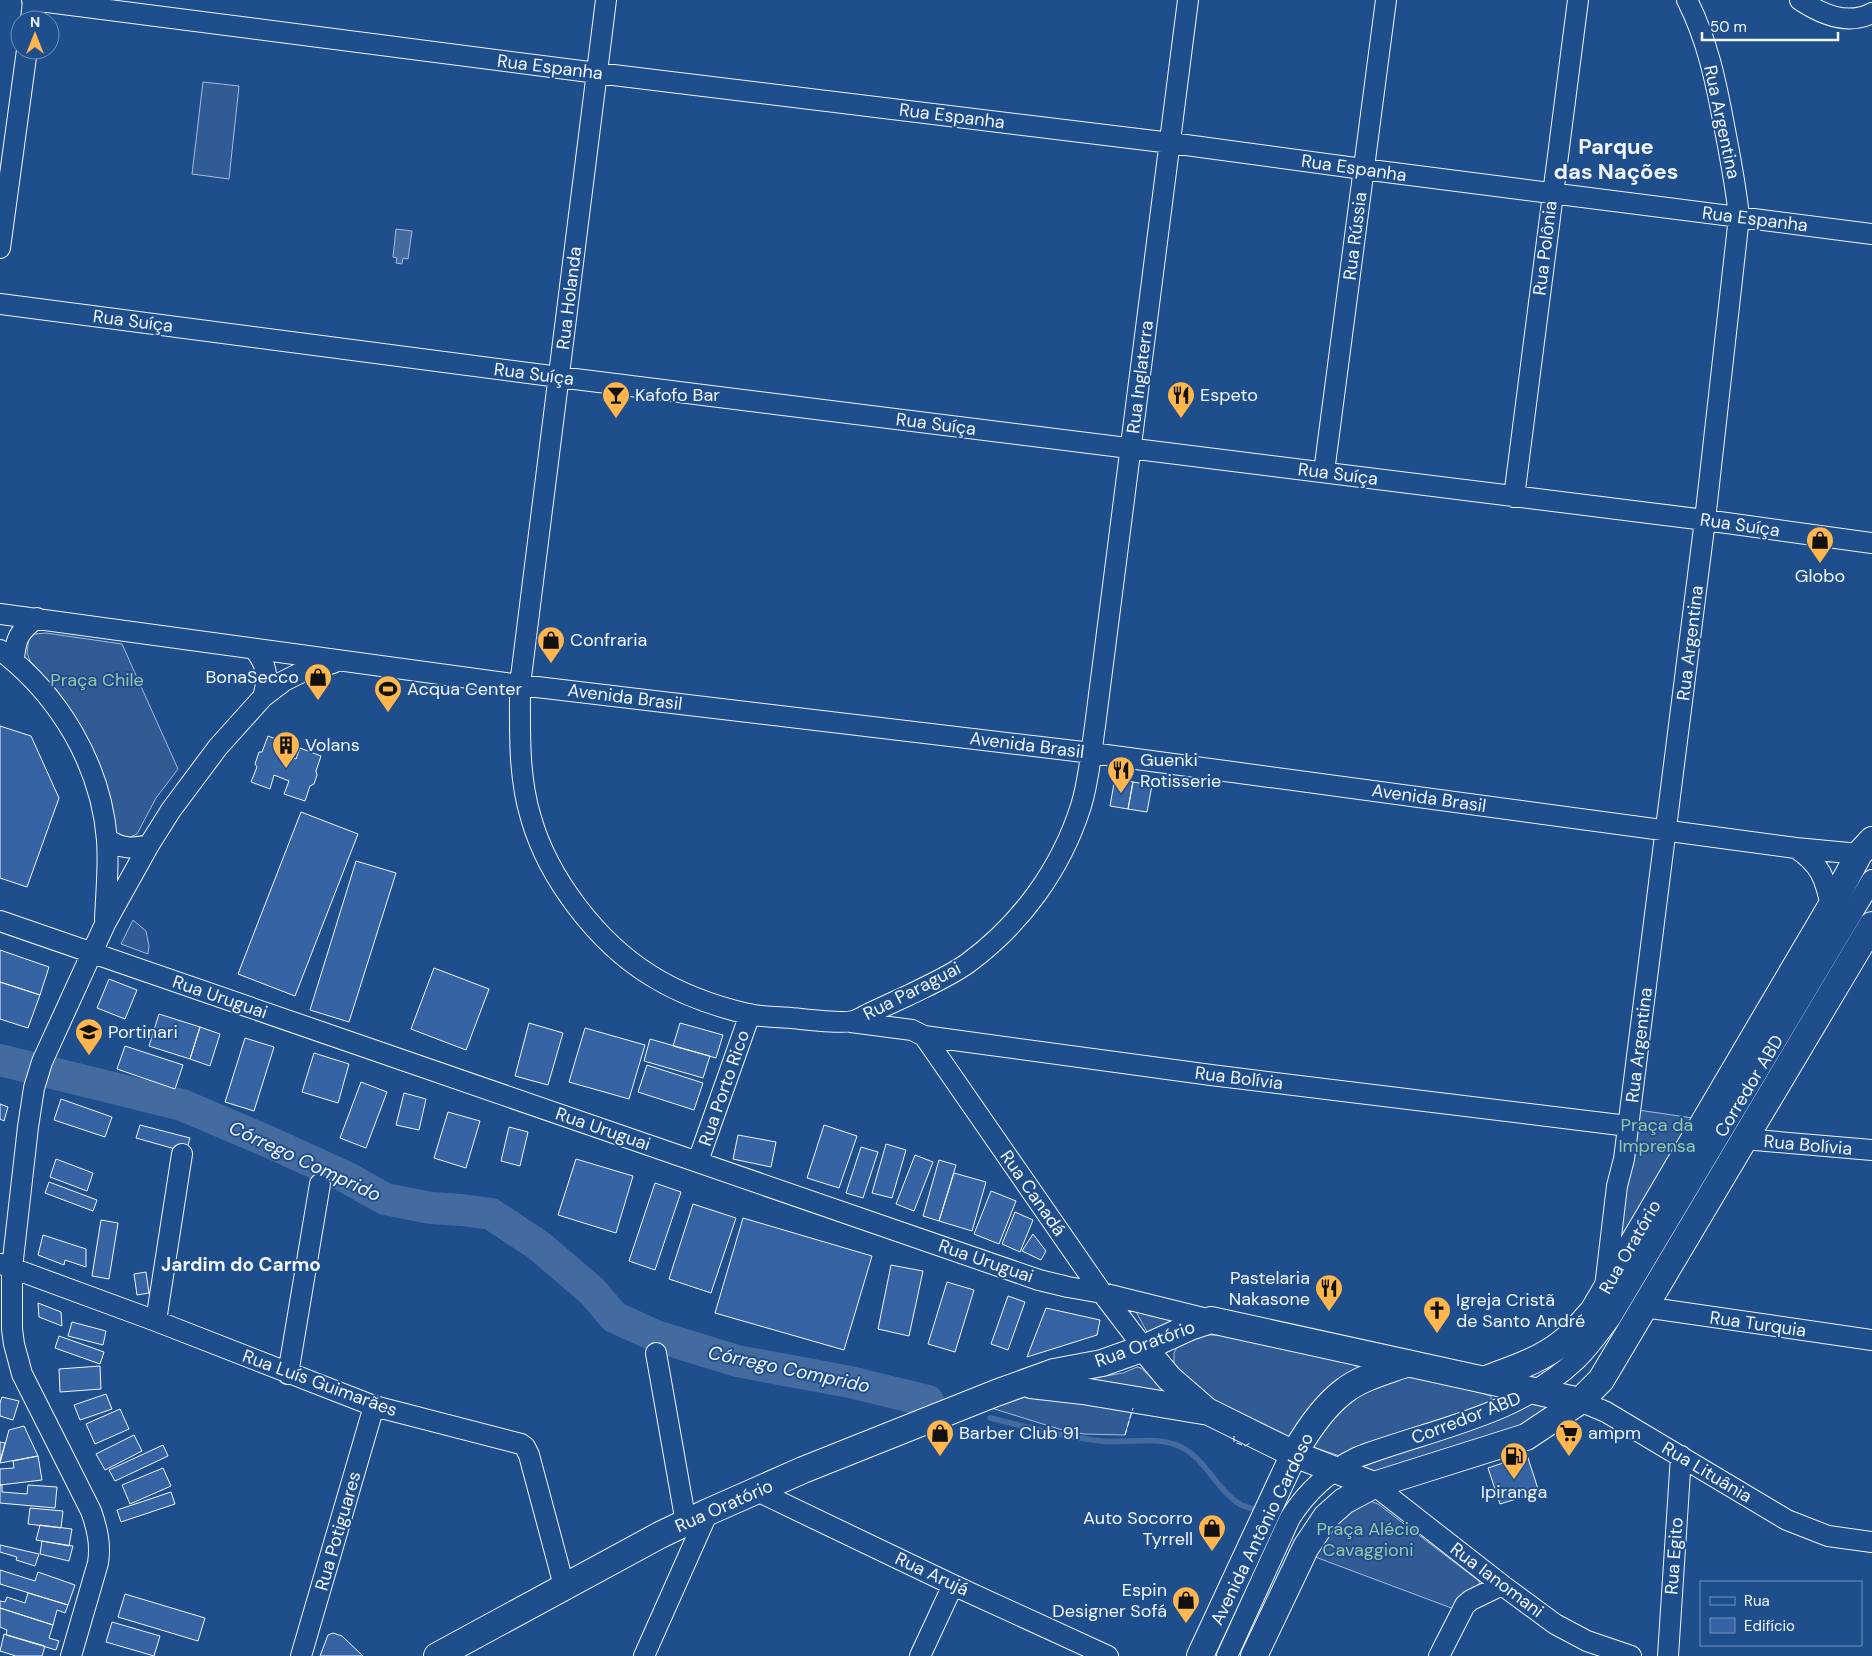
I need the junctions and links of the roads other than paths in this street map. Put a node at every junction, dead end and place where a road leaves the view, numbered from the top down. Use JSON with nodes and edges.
{"nodes":[{"id":1,"x":33,"y":0,"type":"edge"},
{"id":2,"x":606,"y":0,"type":"edge"},
{"id":3,"x":1188,"y":0,"type":"edge"},
{"id":4,"x":1386,"y":0,"type":"edge"},
{"id":5,"x":1578,"y":0,"type":"edge"},
{"id":6,"x":1687,"y":0,"type":"edge"},
{"id":7,"x":1800,"y":0,"type":"edge"},
{"id":8,"x":1872,"y":13,"type":"edge"},
{"id":9,"x":26,"y":60,"type":"edge"},
{"id":10,"x":597,"y":72,"type":"junction"},
{"id":11,"x":1170,"y":143,"type":"junction"},
{"id":12,"x":1363,"y":169,"type":"junction"},
{"id":13,"x":1552,"y":193,"type":"junction"},
{"id":14,"x":1739,"y":217,"type":"junction"},
{"id":15,"x":1872,"y":234,"type":"edge"},
{"id":16,"x":0,"y":248,"type":"edge"},
{"id":17,"x":0,"y":304,"type":"edge"},
{"id":18,"x":559,"y":377,"type":"junction"},
{"id":19,"x":1131,"y":448,"type":"junction"},
{"id":20,"x":1324,"y":472,"type":"junction"},
{"id":21,"x":1514,"y":497,"type":"junction"},
{"id":22,"x":1705,"y":520,"type":"junction"},
{"id":23,"x":1872,"y":543,"type":"edge"},
{"id":24,"x":0,"y":614,"type":"edge"},
{"id":25,"x":37,"y":618,"type":"junction"},
{"id":26,"x":254,"y":649,"type":"junction"},
{"id":27,"x":7,"y":655,"type":"edge"},
{"id":28,"x":347,"y":661,"type":"junction"},
{"id":29,"x":520,"y":685,"type":"junction"},
{"id":30,"x":263,"y":697,"type":"junction"},
{"id":31,"x":1092,"y":753,"type":"junction"},
{"id":32,"x":1667,"y":830,"type":"junction"},
{"id":33,"x":107,"y":839,"type":"junction"},
{"id":34,"x":149,"y":845,"type":"junction"},
{"id":35,"x":1866,"y":847,"type":"edge"},
{"id":36,"x":1796,"y":848,"type":"junction"},
{"id":37,"x":1872,"y":880,"type":"edge"},
{"id":38,"x":1831,"y":906,"type":"junction"},
{"id":39,"x":0,"y":921,"type":"edge"},
{"id":40,"x":104,"y":924,"type":"junction"},
{"id":41,"x":1872,"y":925,"type":"edge"},
{"id":42,"x":92,"y":952,"type":"junction"},
{"id":43,"x":750,"y":1014,"type":"junction"},
{"id":44,"x":852,"y":1022,"type":"junction"},
{"id":45,"x":924,"y":1036,"type":"junction"},
{"id":46,"x":1628,"y":1126,"type":"junction"},
{"id":47,"x":1744,"y":1139,"type":"junction"},
{"id":48,"x":1872,"y":1150,"type":"edge"},
{"id":49,"x":182,"y":1154,"type":"dead end"},
{"id":50,"x":698,"y":1162,"type":"junction"},
{"id":51,"x":320,"y":1184,"type":"dead end"},
{"id":52,"x":6,"y":1266,"type":"edge"},
{"id":53,"x":1604,"y":1290,"type":"junction"},
{"id":54,"x":1102,"y":1293,"type":"junction"},
{"id":55,"x":1644,"y":1307,"type":"junction"},
{"id":56,"x":1211,"y":1320,"type":"junction"},
{"id":57,"x":156,"y":1321,"type":"junction"},
{"id":58,"x":1170,"y":1336,"type":"junction"},
{"id":59,"x":1872,"y":1340,"type":"edge"},
{"id":60,"x":1144,"y":1348,"type":"junction"},
{"id":61,"x":656,"y":1352,"type":"dead end"},
{"id":62,"x":1408,"y":1363,"type":"junction"},
{"id":63,"x":288,"y":1374,"type":"junction"},
{"id":64,"x":1169,"y":1378,"type":"junction"},
{"id":65,"x":1486,"y":1379,"type":"junction"},
{"id":66,"x":1023,"y":1384,"type":"junction"},
{"id":67,"x":1536,"y":1391,"type":"junction"},
{"id":68,"x":1580,"y":1401,"type":"junction"},
{"id":69,"x":374,"y":1406,"type":"junction"},
{"id":70,"x":1209,"y":1412,"type":"junction"},
{"id":71,"x":1294,"y":1454,"type":"junction"},
{"id":72,"x":1681,"y":1456,"type":"junction"},
{"id":73,"x":1334,"y":1470,"type":"junction"},
{"id":74,"x":1374,"y":1485,"type":"junction"},
{"id":75,"x":757,"y":1491,"type":"junction"},
{"id":76,"x":697,"y":1517,"type":"junction"},
{"id":77,"x":1872,"y":1542,"type":"edge"},
{"id":78,"x":953,"y":1585,"type":"junction"},
{"id":79,"x":1502,"y":1585,"type":"junction"},
{"id":80,"x":564,"y":1586,"type":"junction"},
{"id":81,"x":71,"y":1656,"type":"edge"},
{"id":82,"x":301,"y":1656,"type":"edge"},
{"id":83,"x":437,"y":1656,"type":"edge"},
{"id":84,"x":644,"y":1656,"type":"edge"},
{"id":85,"x":920,"y":1656,"type":"edge"},
{"id":86,"x":1108,"y":1656,"type":"edge"},
{"id":87,"x":1200,"y":1656,"type":"edge"},
{"id":88,"x":1227,"y":1656,"type":"edge"},
{"id":89,"x":1254,"y":1656,"type":"edge"},
{"id":90,"x":1440,"y":1656,"type":"edge"},
{"id":91,"x":1631,"y":1656,"type":"edge"},
{"id":92,"x":1668,"y":1656,"type":"edge"}],
"edges":[{"from":1,"to":10,"type":"street","name":"Rua Espanha"},
{"from":2,"to":10,"type":"street","name":"Rua Holanda"},
{"from":3,"to":11,"type":"street","name":"Rua Inglaterra"},
{"from":4,"to":12,"type":"street","name":"Rua Rússia"},
{"from":5,"to":13,"type":"street","name":"Rua Polônia"},
{"from":6,"to":14,"type":"street","name":"Rua Argentina"},
{"from":7,"to":8,"type":"street"},
{"from":9,"to":16,"type":"street"},
{"from":10,"to":11,"type":"street","name":"Rua Espanha"},
{"from":10,"to":18,"type":"street","name":"Rua Holanda"},
{"from":11,"to":12,"type":"street","name":"Rua Espanha"},
{"from":11,"to":19,"type":"street","name":"Rua Inglaterra"},
{"from":12,"to":13,"type":"street","name":"Rua Espanha"},
{"from":12,"to":20,"type":"street","name":"Rua Rússia"},
{"from":13,"to":14,"type":"street","name":"Rua Espanha"},
{"from":13,"to":21,"type":"street","name":"Rua Polônia"},
{"from":14,"to":15,"type":"street","name":"Rua Espanha"},
{"from":14,"to":22,"type":"street","name":"Rua Argentina"},
{"from":17,"to":18,"type":"street","name":"Rua Suíça"},
{"from":18,"to":19,"type":"street","name":"Rua Suíça"},
{"from":18,"to":29,"type":"street","name":"Rua Holanda"},
{"from":19,"to":20,"type":"street","name":"Rua Suíça"},
{"from":19,"to":31,"type":"street","name":"Rua Inglaterra"},
{"from":20,"to":21,"type":"street","name":"Rua Suíça"},
{"from":21,"to":22,"type":"street","name":"Rua Suíça"},
{"from":22,"to":23,"type":"street","name":"Rua Suíça"},
{"from":22,"to":32,"type":"street","name":"Rua Argentina"},
{"from":24,"to":25,"type":"street"},
{"from":25,"to":26,"type":"street"},
{"from":25,"to":27,"type":"street"},
{"from":26,"to":28,"type":"street"},
{"from":26,"to":30,"type":"street"},
{"from":27,"to":33,"type":"street"},
{"from":28,"to":29,"type":"street","name":"Avenida Brasil"},
{"from":28,"to":30,"type":"street"},
{"from":29,"to":31,"type":"street","name":"Avenida Brasil"},
{"from":29,"to":43,"type":"street","name":"Rua Paraguai"},
{"from":30,"to":34,"type":"street"},
{"from":31,"to":32,"type":"street","name":"Avenida Brasil"},
{"from":31,"to":44,"type":"street","name":"Rua Paraguai"},
{"from":32,"to":36,"type":"street","name":"Avenida Brasil"},
{"from":32,"to":46,"type":"street","name":"Rua Argentina"},
{"from":33,"to":34,"type":"street"},
{"from":33,"to":40,"type":"street"},
{"from":34,"to":40,"type":"street"},
{"from":35,"to":36,"type":"street","name":"Avenida Brasil"},
{"from":35,"to":38,"type":"main road","name":"Rua Oratório"},
{"from":36,"to":38,"type":"street"},
{"from":37,"to":67,"type":"street","name":"Corredor ABD"},
{"from":38,"to":53,"type":"main road","name":"Rua Oratório"},
{"from":39,"to":42,"type":"street","name":"Rua Uruguai"},
{"from":40,"to":42,"type":"street"},
{"from":41,"to":47,"type":"main road"},
{"from":42,"to":50,"type":"street","name":"Rua Uruguai"},
{"from":42,"to":52,"type":"street"},
{"from":43,"to":44,"type":"street","name":"Rua Paraguai"},
{"from":43,"to":50,"type":"street","name":"Rua Porto Rico"},
{"from":44,"to":45,"type":"street","name":"Rua Bolívia"},
{"from":45,"to":46,"type":"street","name":"Rua Bolívia"},
{"from":45,"to":54,"type":"street","name":"Rua Canadá"},
{"from":46,"to":53,"type":"street","name":"Rua Argentina"},
{"from":47,"to":48,"type":"street","name":"Rua Bolívia"},
{"from":47,"to":55,"type":"main road"},
{"from":49,"to":57,"type":"street"},
{"from":50,"to":54,"type":"street","name":"Rua Uruguai"},
{"from":51,"to":63,"type":"street"},
{"from":52,"to":57,"type":"street","name":"Rua Luís Guimarães"},
{"from":52,"to":81,"type":"street"},
{"from":53,"to":65,"type":"main road","name":"Rua Oratório"},
{"from":54,"to":56,"type":"street","name":"Rua Uruguai"},
{"from":54,"to":60,"type":"street","name":"Rua Canadá"},
{"from":55,"to":59,"type":"street","name":"Rua Turquia"},
{"from":55,"to":68,"type":"main road"},
{"from":56,"to":58,"type":"main road","name":"Rua Oratório"},
{"from":56,"to":62,"type":"main road","name":"Rua Oratório"},
{"from":57,"to":63,"type":"street","name":"Rua Luís Guimarães"},
{"from":58,"to":60,"type":"main road","name":"Rua Oratório"},
{"from":58,"to":64,"type":"main road"},
{"from":60,"to":64,"type":"main road"},
{"from":60,"to":66,"type":"main road","name":"Rua Oratório"},
{"from":61,"to":76,"type":"street"},
{"from":62,"to":65,"type":"main road","name":"Rua Oratório"},
{"from":62,"to":71,"type":"main road","name":"Avenida Antônio Cardoso"},
{"from":63,"to":69,"type":"street","name":"Rua Luís Guimarães"},
{"from":64,"to":70,"type":"main road"},
{"from":65,"to":67,"type":"main road","name":"Rua Lituânia"},
{"from":66,"to":70,"type":"main road","name":"Rua Oratório"},
{"from":66,"to":75,"type":"main road","name":"Rua Oratório"},
{"from":67,"to":68,"type":"main road","name":"Rua Lituânia"},
{"from":67,"to":73,"type":"street","name":"Corredor ABD"},
{"from":68,"to":72,"type":"street","name":"Rua Lituânia"},
{"from":68,"to":74,"type":"main road"},
{"from":69,"to":80,"type":"street","name":"Rua Luís Guimarães"},
{"from":69,"to":82,"type":"street","name":"Rua Potiguares"},
{"from":70,"to":71,"type":"main road","name":"Rua Oratório"},
{"from":71,"to":73,"type":"main road","name":"Rua Oratório"},
{"from":71,"to":87,"type":"main road","name":"Avenida Antônio Cardoso"},
{"from":72,"to":77,"type":"street","name":"Rua Lituânia"},
{"from":72,"to":92,"type":"street","name":"Rua Egito"},
{"from":73,"to":74,"type":"main road","name":"Rua Oratório"},
{"from":73,"to":88,"type":"street","name":"Corredor ABD"},
{"from":74,"to":79,"type":"street","name":"Rua Ianomani"},
{"from":74,"to":89,"type":"main road"},
{"from":75,"to":76,"type":"main road","name":"Rua Oratório"},
{"from":75,"to":78,"type":"street","name":"Rua Arujá"},
{"from":76,"to":80,"type":"main road","name":"Rua Oratório"},
{"from":76,"to":84,"type":"street"},
{"from":78,"to":85,"type":"street"},
{"from":78,"to":86,"type":"street","name":"Rua Arujá"},
{"from":79,"to":90,"type":"street"},
{"from":79,"to":91,"type":"street","name":"Rua Ianomani"},
{"from":80,"to":83,"type":"main road","name":"Rua Oratório"}]}
